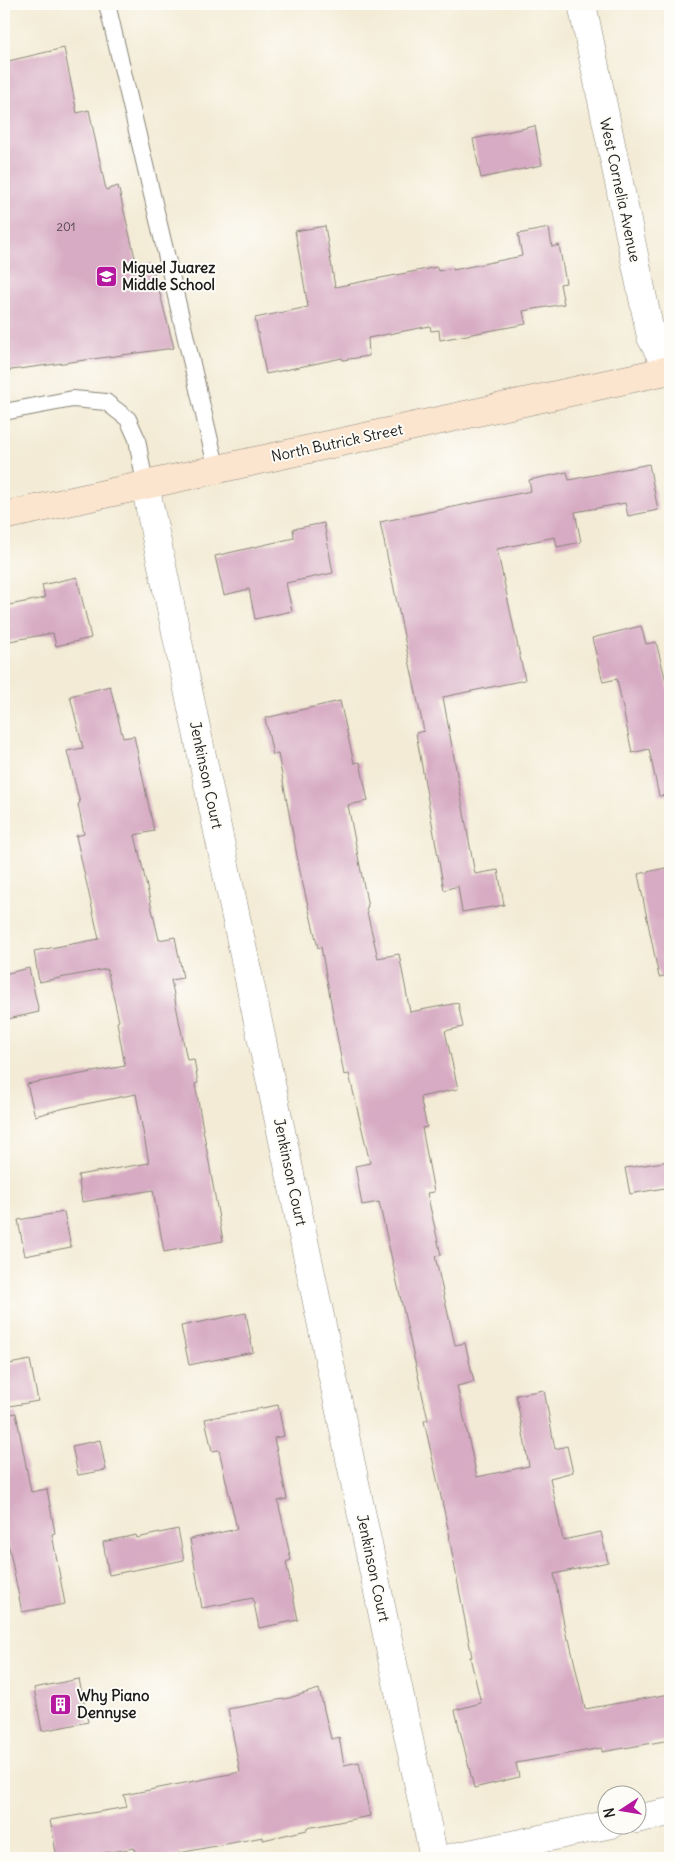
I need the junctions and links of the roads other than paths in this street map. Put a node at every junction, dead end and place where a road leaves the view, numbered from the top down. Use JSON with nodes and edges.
{"nodes":[{"id":1,"x":107,"y":4,"type":"edge"},
{"id":2,"x":582,"y":4,"type":"edge"},
{"id":3,"x":670,"y":371,"type":"edge"},
{"id":4,"x":4,"y":412,"type":"edge"},
{"id":5,"x":217,"y":470,"type":"junction"},
{"id":6,"x":145,"y":485,"type":"junction"},
{"id":7,"x":4,"y":516,"type":"edge"},
{"id":8,"x":670,"y":1812,"type":"edge"},
{"id":9,"x":646,"y":1817,"type":"edge"},
{"id":10,"x":596,"y":1827,"type":"edge"},
{"id":11,"x":434,"y":1858,"type":"edge"},
{"id":12,"x":450,"y":1858,"type":"edge"}],
"edges":[{"from":1,"to":5,"type":"lane"},
{"from":2,"to":3,"type":"street","name":"West Cornelia Avenue"},
{"from":3,"to":5,"type":"street","name":"North Butrick Street"},
{"from":4,"to":6,"type":"lane"},
{"from":5,"to":6,"type":"street","name":"North Butrick Street"},
{"from":6,"to":7,"type":"street","name":"North Butrick Street"},
{"from":6,"to":11,"type":"street","name":"Jenkinson Court"},
{"from":8,"to":9,"type":"street"},
{"from":10,"to":12,"type":"street"}]}
